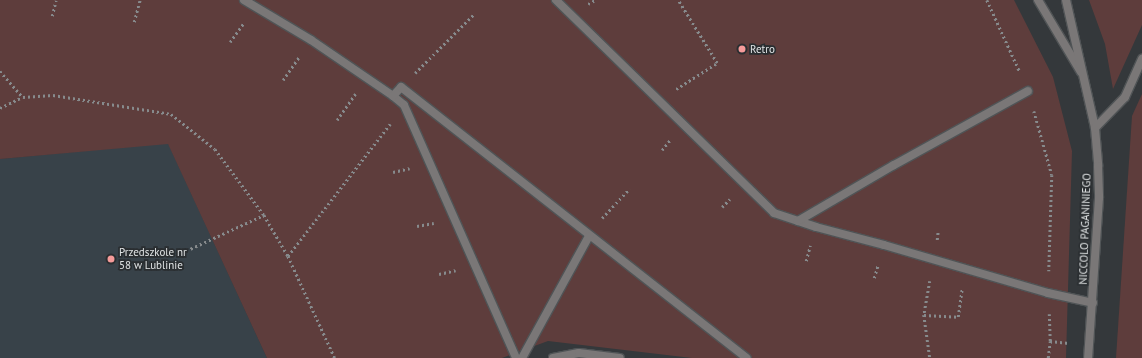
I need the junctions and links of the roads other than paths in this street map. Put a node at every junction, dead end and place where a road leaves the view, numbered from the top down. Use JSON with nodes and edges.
{"nodes":[{"id":1,"x":244,"y":0,"type":"edge"},
{"id":2,"x":556,"y":0,"type":"edge"},
{"id":3,"x":1038,"y":0,"type":"edge"},
{"id":4,"x":1066,"y":0,"type":"edge"},
{"id":5,"x":1142,"y":59,"type":"edge"},
{"id":6,"x":1085,"y":78,"type":"junction"},
{"id":7,"x":1028,"y":91,"type":"road end"},
{"id":8,"x":393,"y":96,"type":"junction"},
{"id":9,"x":1095,"y":128,"type":"junction"},
{"id":10,"x":798,"y":221,"type":"junction"},
{"id":11,"x":589,"y":236,"type":"junction"},
{"id":12,"x":1093,"y":303,"type":"junction"},
{"id":13,"x":516,"y":358,"type":"edge"},
{"id":14,"x":522,"y":358,"type":"edge"},
{"id":15,"x":553,"y":358,"type":"edge"},
{"id":16,"x":620,"y":358,"type":"edge"},
{"id":17,"x":747,"y":358,"type":"edge"},
{"id":18,"x":1088,"y":358,"type":"edge"}],
"edges":[{"from":1,"to":8,"type":"street"},
{"from":2,"to":10,"type":"street"},
{"from":3,"to":6,"type":"street","name":"NICCOLO PAGANINIEGO"},
{"from":4,"to":6,"type":"street","name":"NICCOLO PAGANINIEGO"},
{"from":5,"to":9,"type":"street"},
{"from":6,"to":9,"type":"street","name":"NICCOLO PAGANINIEGO"},
{"from":7,"to":10,"type":"street"},
{"from":8,"to":11,"type":"street"},
{"from":8,"to":13,"type":"street"},
{"from":9,"to":12,"type":"street","name":"NICCOLO PAGANINIEGO"},
{"from":10,"to":12,"type":"street"},
{"from":11,"to":14,"type":"street"},
{"from":11,"to":17,"type":"street"},
{"from":12,"to":18,"type":"street","name":"NICCOLO PAGANINIEGO"},
{"from":15,"to":16,"type":"street"}]}
